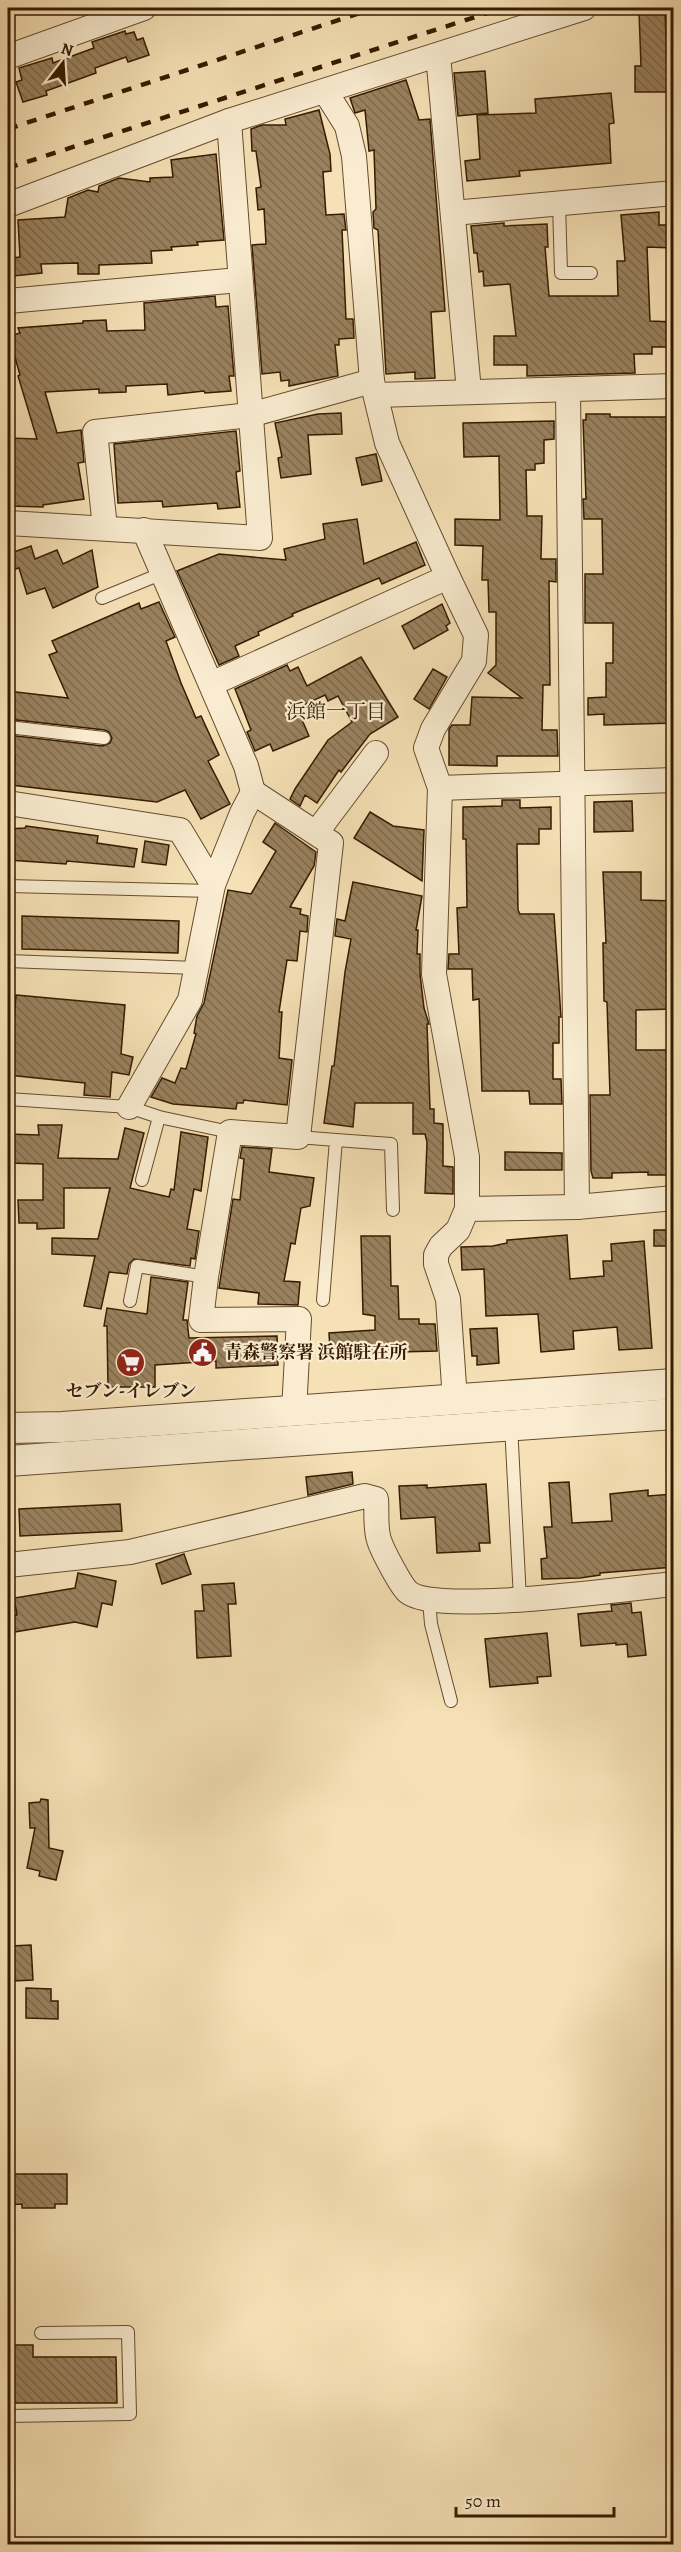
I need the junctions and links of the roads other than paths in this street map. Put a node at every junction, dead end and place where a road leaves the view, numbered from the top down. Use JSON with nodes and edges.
{"nodes":[{"id":1,"x":144,"y":8,"type":"edge"},
{"id":2,"x":584,"y":8,"type":"edge"},
{"id":3,"x":8,"y":55,"type":"edge"},
{"id":4,"x":438,"y":55,"type":"junction"},
{"id":5,"x":325,"y":92,"type":"junction"},
{"id":6,"x":229,"y":121,"type":"junction"},
{"id":7,"x":674,"y":193,"type":"edge"},
{"id":8,"x":559,"y":203,"type":"junction"},
{"id":9,"x":8,"y":205,"type":"edge"},
{"id":10,"x":453,"y":213,"type":"junction"},
{"id":11,"x":591,"y":273,"type":"dead end"},
{"id":12,"x":239,"y":280,"type":"junction"},
{"id":13,"x":8,"y":301,"type":"edge"},
{"id":14,"x":674,"y":386,"type":"edge"},
{"id":15,"x":374,"y":388,"type":"junction"},
{"id":16,"x":568,"y":390,"type":"junction"},
{"id":17,"x":469,"y":391,"type":"junction"},
{"id":18,"x":250,"y":415,"type":"junction"},
{"id":19,"x":8,"y":523,"type":"edge"},
{"id":20,"x":105,"y":528,"type":"junction"},
{"id":21,"x":144,"y":530,"type":"junction"},
{"id":22,"x":162,"y":573,"type":"junction"},
{"id":23,"x":448,"y":578,"type":"junction"},
{"id":24,"x":102,"y":598,"type":"dead end"},
{"id":25,"x":211,"y":684,"type":"junction"},
{"id":26,"x":8,"y":727,"type":"edge"},
{"id":27,"x":104,"y":738,"type":"dead end"},
{"id":28,"x":376,"y":753,"type":"dead end"},
{"id":29,"x":674,"y":780,"type":"edge"},
{"id":30,"x":573,"y":784,"type":"junction"},
{"id":31,"x":440,"y":788,"type":"junction"},
{"id":32,"x":253,"y":792,"type":"junction"},
{"id":33,"x":8,"y":803,"type":"edge"},
{"id":34,"x":316,"y":833,"type":"junction"},
{"id":35,"x":8,"y":886,"type":"edge"},
{"id":36,"x":213,"y":888,"type":"junction"},
{"id":37,"x":8,"y":961,"type":"edge"},
{"id":38,"x":196,"y":968,"type":"junction"},
{"id":39,"x":8,"y":1099,"type":"edge"},
{"id":40,"x":129,"y":1107,"type":"junction"},
{"id":41,"x":159,"y":1117,"type":"junction"},
{"id":42,"x":230,"y":1132,"type":"junction"},
{"id":43,"x":298,"y":1137,"type":"junction"},
{"id":44,"x":336,"y":1140,"type":"junction"},
{"id":45,"x":142,"y":1180,"type":"dead end"},
{"id":46,"x":674,"y":1198,"type":"edge"},
{"id":47,"x":577,"y":1207,"type":"junction"},
{"id":48,"x":467,"y":1209,"type":"junction"},
{"id":49,"x":393,"y":1210,"type":"dead end"},
{"id":50,"x":206,"y":1277,"type":"junction"},
{"id":51,"x":323,"y":1300,"type":"dead end"},
{"id":52,"x":130,"y":1301,"type":"dead end"},
{"id":53,"x":674,"y":1384,"type":"edge"},
{"id":54,"x":455,"y":1400,"type":"junction"},
{"id":55,"x":294,"y":1411,"type":"junction"},
{"id":56,"x":674,"y":1414,"type":"edge"},
{"id":57,"x":511,"y":1425,"type":"junction"},
{"id":58,"x":8,"y":1428,"type":"edge"},
{"id":59,"x":8,"y":1461,"type":"edge"},
{"id":60,"x":8,"y":1565,"type":"edge"},
{"id":61,"x":674,"y":1584,"type":"edge"},
{"id":62,"x":520,"y":1599,"type":"junction"},
{"id":63,"x":429,"y":1600,"type":"junction"},
{"id":64,"x":451,"y":1701,"type":"dead end"},
{"id":65,"x":41,"y":2333,"type":"dead end"},
{"id":66,"x":8,"y":2416,"type":"edge"}],
"edges":[{"from":1,"to":3,"type":"street"},
{"from":2,"to":4,"type":"street"},
{"from":4,"to":5,"type":"street"},
{"from":4,"to":10,"type":"street"},
{"from":5,"to":6,"type":"street"},
{"from":5,"to":15,"type":"street"},
{"from":6,"to":9,"type":"street"},
{"from":6,"to":12,"type":"street"},
{"from":7,"to":8,"type":"street"},
{"from":8,"to":10,"type":"street"},
{"from":8,"to":11,"type":"lane"},
{"from":10,"to":17,"type":"street"},
{"from":12,"to":13,"type":"street"},
{"from":12,"to":18,"type":"street"},
{"from":14,"to":16,"type":"street"},
{"from":15,"to":17,"type":"street"},
{"from":15,"to":18,"type":"street"},
{"from":15,"to":23,"type":"street"},
{"from":16,"to":17,"type":"street"},
{"from":16,"to":30,"type":"street"},
{"from":18,"to":20,"type":"street"},
{"from":18,"to":21,"type":"street"},
{"from":19,"to":20,"type":"street"},
{"from":20,"to":21,"type":"street"},
{"from":21,"to":22,"type":"street"},
{"from":22,"to":24,"type":"lane"},
{"from":22,"to":25,"type":"street"},
{"from":23,"to":25,"type":"street"},
{"from":23,"to":31,"type":"street"},
{"from":25,"to":32,"type":"street"},
{"from":26,"to":27,"type":"lane"},
{"from":28,"to":34,"type":"street"},
{"from":29,"to":30,"type":"street"},
{"from":30,"to":31,"type":"street"},
{"from":30,"to":47,"type":"street"},
{"from":31,"to":48,"type":"street"},
{"from":32,"to":34,"type":"street"},
{"from":32,"to":36,"type":"street"},
{"from":33,"to":36,"type":"street"},
{"from":34,"to":43,"type":"street"},
{"from":35,"to":36,"type":"lane"},
{"from":36,"to":38,"type":"street"},
{"from":37,"to":38,"type":"lane"},
{"from":38,"to":40,"type":"street"},
{"from":39,"to":40,"type":"lane"},
{"from":40,"to":41,"type":"lane"},
{"from":41,"to":42,"type":"lane"},
{"from":41,"to":45,"type":"lane"},
{"from":42,"to":43,"type":"street"},
{"from":42,"to":50,"type":"street"},
{"from":43,"to":44,"type":"lane"},
{"from":44,"to":49,"type":"lane"},
{"from":44,"to":51,"type":"lane"},
{"from":46,"to":47,"type":"street"},
{"from":47,"to":48,"type":"street"},
{"from":48,"to":54,"type":"street"},
{"from":50,"to":52,"type":"lane"},
{"from":50,"to":55,"type":"street"},
{"from":53,"to":54,"type":"street"},
{"from":54,"to":55,"type":"street"},
{"from":55,"to":58,"type":"street"},
{"from":56,"to":57,"type":"street"},
{"from":57,"to":59,"type":"street"},
{"from":57,"to":62,"type":"lane"},
{"from":60,"to":63,"type":"street"},
{"from":61,"to":62,"type":"street"},
{"from":62,"to":63,"type":"street"},
{"from":63,"to":64,"type":"lane"},
{"from":65,"to":66,"type":"lane"}]}
